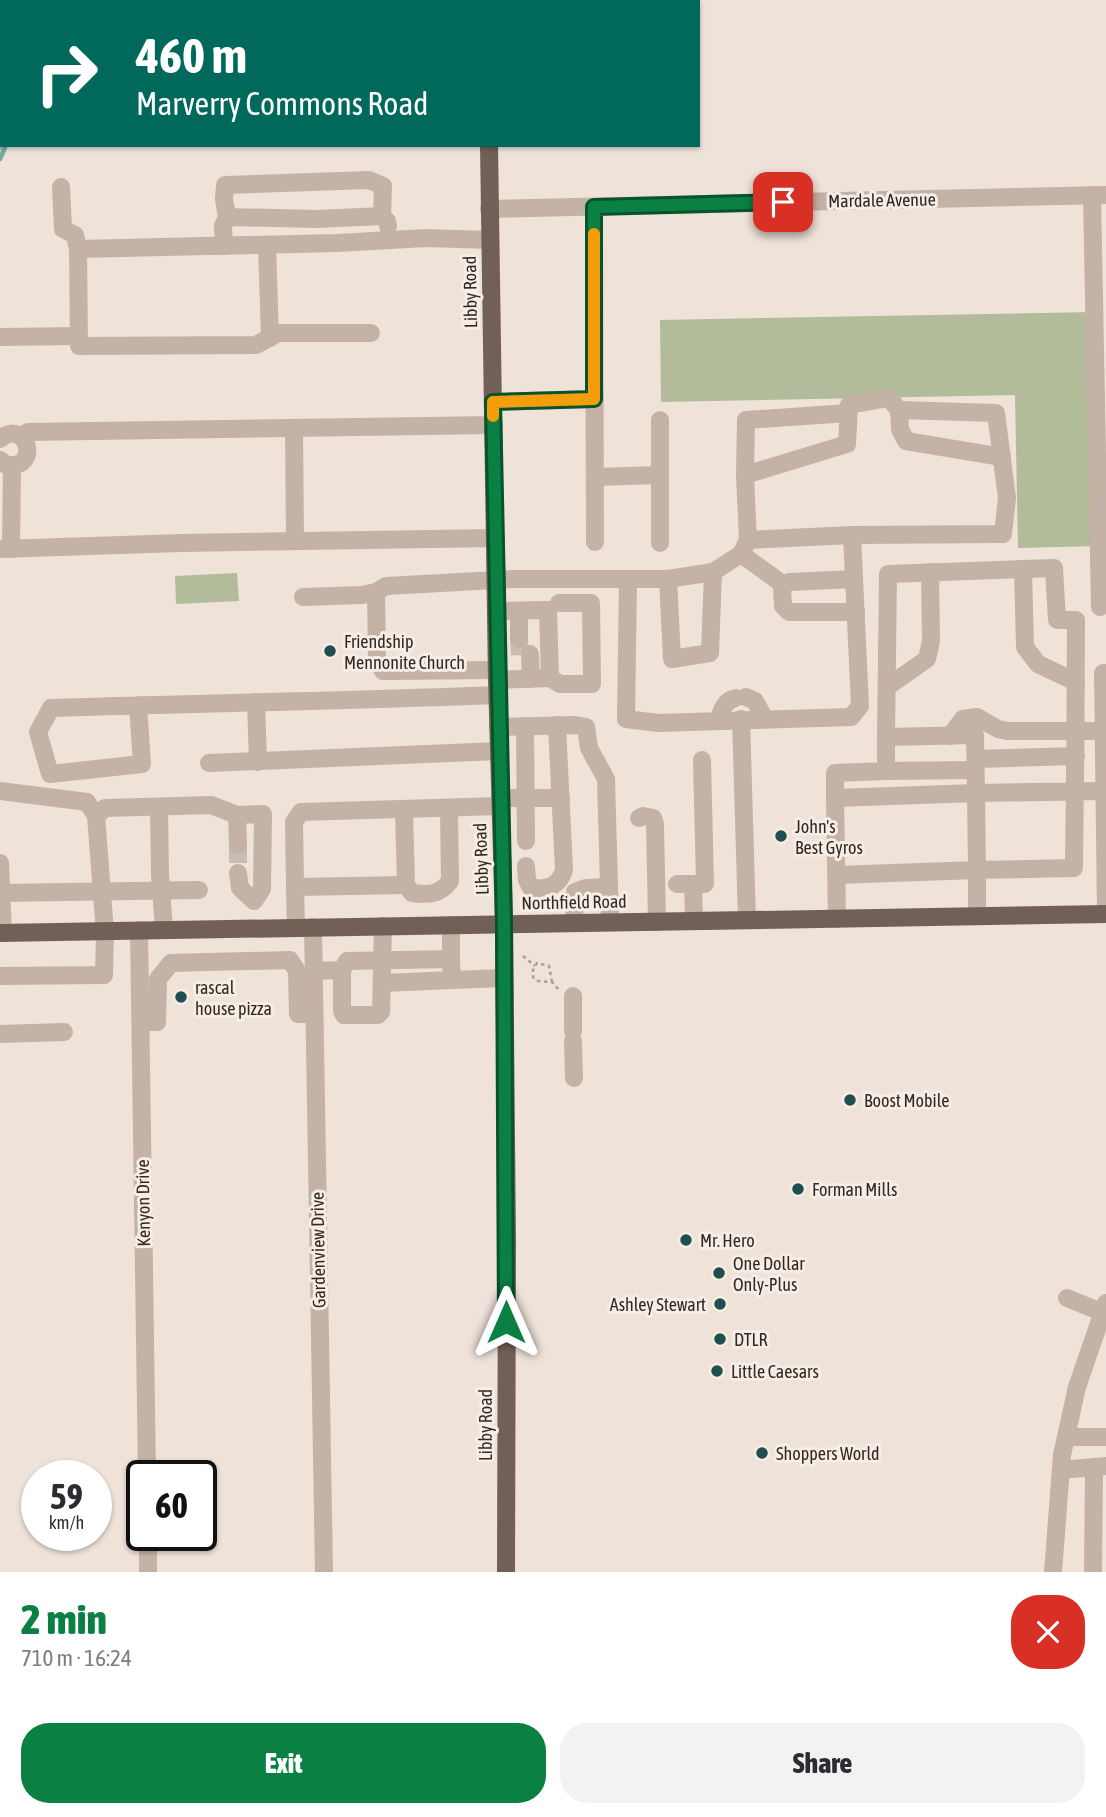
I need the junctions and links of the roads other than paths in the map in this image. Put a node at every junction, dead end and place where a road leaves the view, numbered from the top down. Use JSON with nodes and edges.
{"nodes":[{"id":1,"x":489,"y":147,"type":"edge"},
{"id":2,"x":61,"y":187,"type":"dead end"},
{"id":3,"x":1099,"y":195,"type":"edge"},
{"id":4,"x":594,"y":207,"type":"junction"},
{"id":5,"x":489,"y":209,"type":"junction"},
{"id":6,"x":382,"y":216,"type":"junction"},
{"id":7,"x":228,"y":217,"type":"junction"},
{"id":8,"x":389,"y":240,"type":"junction"},
{"id":9,"x":490,"y":240,"type":"junction"},
{"id":10,"x":267,"y":245,"type":"junction"},
{"id":11,"x":224,"y":246,"type":"junction"},
{"id":12,"x":78,"y":249,"type":"junction"},
{"id":13,"x":371,"y":333,"type":"dead end"},
{"id":14,"x":79,"y":336,"type":"junction"},
{"id":15,"x":0,"y":337,"type":"edge"},
{"id":16,"x":270,"y":338,"type":"junction"},
{"id":17,"x":594,"y":399,"type":"junction"},
{"id":18,"x":493,"y":402,"type":"junction"},
{"id":19,"x":899,"y":410,"type":"junction"},
{"id":20,"x":848,"y":412,"type":"junction"},
{"id":21,"x":660,"y":420,"type":"dead end"},
{"id":22,"x":494,"y":425,"type":"junction"},
{"id":23,"x":294,"y":428,"type":"junction"},
{"id":24,"x":22,"y":437,"type":"junction"},
{"id":25,"x":0,"y":439,"type":"edge"},
{"id":26,"x":1002,"y":457,"type":"junction"},
{"id":27,"x":6,"y":463,"type":"edge"},
{"id":28,"x":1101,"y":469,"type":"edge"},
{"id":29,"x":660,"y":475,"type":"junction"},
{"id":30,"x":745,"y":475,"type":"junction"},
{"id":31,"x":595,"y":477,"type":"junction"},
{"id":32,"x":852,"y":535,"type":"junction"},
{"id":33,"x":496,"y":538,"type":"junction"},
{"id":34,"x":295,"y":541,"type":"junction"},
{"id":35,"x":596,"y":542,"type":"dead end"},
{"id":36,"x":660,"y":543,"type":"dead end"},
{"id":37,"x":744,"y":547,"type":"junction"},
{"id":38,"x":6,"y":549,"type":"edge"},
{"id":39,"x":1023,"y":569,"type":"junction"},
{"id":40,"x":713,"y":572,"type":"junction"},
{"id":41,"x":930,"y":572,"type":"junction"},
{"id":42,"x":668,"y":579,"type":"junction"},
{"id":43,"x":854,"y":579,"type":"junction"},
{"id":44,"x":496,"y":580,"type":"junction"},
{"id":45,"x":628,"y":580,"type":"junction"},
{"id":46,"x":784,"y":585,"type":"junction"},
{"id":47,"x":376,"y":592,"type":"junction"},
{"id":48,"x":303,"y":597,"type":"dead end"},
{"id":49,"x":559,"y":603,"type":"dead end"},
{"id":50,"x":1100,"y":607,"type":"dead end"},
{"id":51,"x":496,"y":611,"type":"junction"},
{"id":52,"x":524,"y":611,"type":"junction"},
{"id":53,"x":856,"y":612,"type":"junction"},
{"id":54,"x":1106,"y":673,"type":"edge"},
{"id":55,"x":550,"y":678,"type":"junction"},
{"id":56,"x":525,"y":679,"type":"junction"},
{"id":57,"x":497,"y":681,"type":"junction"},
{"id":58,"x":1076,"y":682,"type":"junction"},
{"id":59,"x":887,"y":687,"type":"junction"},
{"id":60,"x":256,"y":702,"type":"junction"},
{"id":61,"x":138,"y":705,"type":"junction"},
{"id":62,"x":741,"y":719,"type":"junction"},
{"id":63,"x":765,"y":719,"type":"junction"},
{"id":64,"x":719,"y":720,"type":"junction"},
{"id":65,"x":557,"y":725,"type":"junction"},
{"id":66,"x":525,"y":726,"type":"junction"},
{"id":67,"x":498,"y":727,"type":"junction"},
{"id":68,"x":1104,"y":731,"type":"edge"},
{"id":69,"x":1076,"y":732,"type":"junction"},
{"id":70,"x":950,"y":736,"type":"junction"},
{"id":71,"x":886,"y":737,"type":"junction"},
{"id":72,"x":499,"y":751,"type":"junction"},
{"id":73,"x":1076,"y":756,"type":"junction"},
{"id":74,"x":702,"y":760,"type":"dead end"},
{"id":75,"x":258,"y":762,"type":"junction"},
{"id":76,"x":209,"y":763,"type":"dead end"},
{"id":77,"x":975,"y":765,"type":"junction"},
{"id":78,"x":886,"y":771,"type":"junction"},
{"id":79,"x":0,"y":791,"type":"edge"},
{"id":80,"x":1104,"y":791,"type":"junction"},
{"id":81,"x":1074,"y":792,"type":"junction"},
{"id":82,"x":976,"y":793,"type":"junction"},
{"id":83,"x":526,"y":798,"type":"junction"},
{"id":84,"x":561,"y":798,"type":"junction"},
{"id":85,"x":835,"y":798,"type":"junction"},
{"id":86,"x":500,"y":802,"type":"junction"},
{"id":87,"x":159,"y":807,"type":"junction"},
{"id":88,"x":449,"y":809,"type":"junction"},
{"id":89,"x":404,"y":810,"type":"junction"},
{"id":90,"x":237,"y":815,"type":"junction"},
{"id":91,"x":96,"y":817,"type":"junction"},
{"id":92,"x":639,"y":818,"type":"dead end"},
{"id":93,"x":238,"y":845,"type":"tunnel mouth"},
{"id":94,"x":526,"y":854,"type":"junction"},
{"id":95,"x":0,"y":863,"type":"edge"},
{"id":96,"x":502,"y":867,"type":"junction"},
{"id":97,"x":977,"y":870,"type":"junction"},
{"id":98,"x":1106,"y":872,"type":"edge"},
{"id":99,"x":238,"y":873,"type":"tunnel mouth"},
{"id":100,"x":836,"y":874,"type":"junction"},
{"id":101,"x":406,"y":885,"type":"junction"},
{"id":102,"x":295,"y":887,"type":"junction"},
{"id":103,"x":610,"y":887,"type":"junction"},
{"id":104,"x":101,"y":890,"type":"junction"},
{"id":105,"x":162,"y":890,"type":"junction"},
{"id":106,"x":199,"y":890,"type":"dead end"},
{"id":107,"x":1,"y":893,"type":"edge"},
{"id":108,"x":254,"y":901,"type":"junction"},
{"id":109,"x":1106,"y":914,"type":"edge"},
{"id":110,"x":977,"y":916,"type":"junction"},
{"id":111,"x":837,"y":919,"type":"junction"},
{"id":112,"x":747,"y":920,"type":"junction"},
{"id":113,"x":694,"y":921,"type":"junction"},
{"id":114,"x":610,"y":922,"type":"junction"},
{"id":115,"x":657,"y":922,"type":"junction"},
{"id":116,"x":574,"y":923,"type":"junction"},
{"id":117,"x":504,"y":924,"type":"junction"},
{"id":118,"x":451,"y":925,"type":"junction"},
{"id":119,"x":383,"y":926,"type":"junction"},
{"id":120,"x":304,"y":928,"type":"junction"},
{"id":121,"x":255,"y":929,"type":"junction"},
{"id":122,"x":139,"y":930,"type":"junction"},
{"id":123,"x":164,"y":930,"type":"junction"},
{"id":124,"x":105,"y":932,"type":"junction"},
{"id":125,"x":2,"y":933,"type":"edge"},
{"id":126,"x":451,"y":959,"type":"junction"},
{"id":127,"x":382,"y":960,"type":"junction"},
{"id":128,"x":342,"y":970,"type":"junction"},
{"id":129,"x":313,"y":971,"type":"junction"},
{"id":130,"x":0,"y":976,"type":"edge"},
{"id":131,"x":504,"y":978,"type":"junction"},
{"id":132,"x":452,"y":979,"type":"junction"},
{"id":133,"x":383,"y":983,"type":"junction"},
{"id":134,"x":569,"y":997,"type":"road end"},
{"id":135,"x":314,"y":1014,"type":"junction"},
{"id":136,"x":141,"y":1022,"type":"junction"},
{"id":137,"x":64,"y":1032,"type":"dead end"},
{"id":138,"x":0,"y":1034,"type":"edge"},
{"id":139,"x":574,"y":1078,"type":"dead end"},
{"id":140,"x":1067,"y":1297,"type":"dead end"},
{"id":141,"x":1105,"y":1310,"type":"edge"},
{"id":142,"x":1066,"y":1437,"type":"junction"},
{"id":143,"x":1106,"y":1437,"type":"edge"},
{"id":144,"x":147,"y":1460,"type":"edge"},
{"id":145,"x":1100,"y":1466,"type":"edge"},
{"id":146,"x":1060,"y":1470,"type":"junction"},
{"id":147,"x":148,"y":1551,"type":"edge"},
{"id":148,"x":148,"y":1572,"type":"edge"},
{"id":149,"x":324,"y":1572,"type":"edge"},
{"id":150,"x":506,"y":1572,"type":"edge"},
{"id":151,"x":1053,"y":1572,"type":"edge"},
{"id":152,"x":1093,"y":1572,"type":"edge"}],
"edges":[{"from":1,"to":5,"type":"main road","name":"Libby Road"},
{"from":2,"to":12,"type":"street"},
{"from":3,"to":4,"type":"street","name":"Mardale Avenue"},
{"from":3,"to":28,"type":"street"},
{"from":4,"to":5,"type":"street","name":"Mardale Avenue"},
{"from":4,"to":17,"type":"street"},
{"from":5,"to":9,"type":"main road","name":"Libby Road"},
{"from":6,"to":7,"type":"street"},
{"from":6,"to":7,"type":"street"},
{"from":6,"to":8,"type":"street"},
{"from":7,"to":11,"type":"street"},
{"from":8,"to":9,"type":"street"},
{"from":8,"to":10,"type":"street"},
{"from":9,"to":18,"type":"main road","name":"Libby Road"},
{"from":10,"to":11,"type":"street"},
{"from":10,"to":16,"type":"street"},
{"from":11,"to":12,"type":"street"},
{"from":12,"to":14,"type":"street"},
{"from":13,"to":16,"type":"street"},
{"from":14,"to":15,"type":"street"},
{"from":14,"to":16,"type":"street"},
{"from":17,"to":18,"type":"street"},
{"from":17,"to":31,"type":"street"},
{"from":18,"to":22,"type":"main road","name":"Libby Road"},
{"from":19,"to":20,"type":"street"},
{"from":19,"to":26,"type":"street"},
{"from":19,"to":26,"type":"street"},
{"from":20,"to":30,"type":"street"},
{"from":20,"to":30,"type":"street"},
{"from":21,"to":29,"type":"street"},
{"from":22,"to":23,"type":"street"},
{"from":22,"to":33,"type":"main road","name":"Libby Road"},
{"from":23,"to":24,"type":"street"},
{"from":23,"to":34,"type":"street"},
{"from":24,"to":25,"type":"street"},
{"from":24,"to":27,"type":"street"},
{"from":26,"to":32,"type":"street"},
{"from":27,"to":38,"type":"street"},
{"from":28,"to":50,"type":"street"},
{"from":29,"to":31,"type":"street"},
{"from":29,"to":36,"type":"street"},
{"from":30,"to":37,"type":"street"},
{"from":31,"to":35,"type":"street"},
{"from":32,"to":37,"type":"street"},
{"from":32,"to":43,"type":"street"},
{"from":33,"to":34,"type":"street"},
{"from":33,"to":44,"type":"main road","name":"Libby Road"},
{"from":34,"to":38,"type":"street"},
{"from":37,"to":40,"type":"street"},
{"from":37,"to":46,"type":"street"},
{"from":39,"to":41,"type":"street"},
{"from":39,"to":58,"type":"street"},
{"from":39,"to":58,"type":"street"},
{"from":40,"to":42,"type":"street"},
{"from":40,"to":42,"type":"street"},
{"from":41,"to":59,"type":"street"},
{"from":41,"to":59,"type":"street"},
{"from":42,"to":45,"type":"street"},
{"from":43,"to":46,"type":"street"},
{"from":43,"to":53,"type":"street"},
{"from":44,"to":45,"type":"street"},
{"from":44,"to":47,"type":"street"},
{"from":44,"to":51,"type":"main road","name":"Libby Road"},
{"from":45,"to":64,"type":"street"},
{"from":46,"to":53,"type":"street"},
{"from":47,"to":48,"type":"street"},
{"from":47,"to":57,"type":"street"},
{"from":49,"to":55,"type":"street"},
{"from":51,"to":52,"type":"street"},
{"from":51,"to":57,"type":"main road","name":"Libby Road"},
{"from":52,"to":55,"type":"street"},
{"from":52,"to":56,"type":"street"},
{"from":53,"to":63,"type":"street"},
{"from":54,"to":68,"type":"street"},
{"from":55,"to":56,"type":"street"},
{"from":56,"to":57,"type":"street"},
{"from":57,"to":60,"type":"street"},
{"from":57,"to":67,"type":"main road","name":"Libby Road"},
{"from":58,"to":69,"type":"street"},
{"from":59,"to":71,"type":"street"},
{"from":60,"to":61,"type":"street"},
{"from":60,"to":75,"type":"street"},
{"from":61,"to":61,"type":"street"},
{"from":62,"to":63,"type":"street"},
{"from":62,"to":64,"type":"street"},
{"from":62,"to":112,"type":"street"},
{"from":63,"to":64,"type":"street"},
{"from":65,"to":66,"type":"street"},
{"from":65,"to":84,"type":"street"},
{"from":65,"to":103,"type":"street"},
{"from":66,"to":67,"type":"street"},
{"from":66,"to":83,"type":"street"},
{"from":67,"to":72,"type":"main road","name":"Libby Road"},
{"from":68,"to":69,"type":"street"},
{"from":68,"to":80,"type":"street"},
{"from":69,"to":70,"type":"street"},
{"from":69,"to":73,"type":"street"},
{"from":70,"to":71,"type":"street"},
{"from":70,"to":77,"type":"street"},
{"from":71,"to":78,"type":"street"},
{"from":72,"to":75,"type":"street"},
{"from":72,"to":86,"type":"main road","name":"Libby Road"},
{"from":73,"to":77,"type":"street"},
{"from":73,"to":81,"type":"street"},
{"from":74,"to":113,"type":"street"},
{"from":75,"to":76,"type":"street"},
{"from":77,"to":78,"type":"street"},
{"from":77,"to":82,"type":"street"},
{"from":78,"to":85,"type":"street"},
{"from":79,"to":91,"type":"street"},
{"from":80,"to":81,"type":"street"},
{"from":80,"to":98,"type":"street"},
{"from":81,"to":82,"type":"street"},
{"from":81,"to":97,"type":"street"},
{"from":82,"to":85,"type":"street"},
{"from":82,"to":97,"type":"street"},
{"from":83,"to":84,"type":"street"},
{"from":83,"to":86,"type":"street"},
{"from":83,"to":94,"type":"street"},
{"from":84,"to":94,"type":"street"},
{"from":85,"to":100,"type":"street"},
{"from":86,"to":88,"type":"street"},
{"from":86,"to":96,"type":"main road","name":"Libby Road"},
{"from":87,"to":90,"type":"street"},
{"from":87,"to":91,"type":"street"},
{"from":87,"to":105,"type":"street"},
{"from":88,"to":89,"type":"street"},
{"from":88,"to":101,"type":"street"},
{"from":89,"to":101,"type":"street"},
{"from":89,"to":102,"type":"street","name":"Gardenview Drive"},
{"from":90,"to":93,"type":"street"},
{"from":90,"to":108,"type":"street"},
{"from":91,"to":104,"type":"street"},
{"from":92,"to":115,"type":"street"},
{"from":94,"to":96,"type":"street"},
{"from":95,"to":107,"type":"street"},
{"from":96,"to":117,"type":"main road","name":"Libby Road"},
{"from":97,"to":100,"type":"street"},
{"from":97,"to":110,"type":"street"},
{"from":98,"to":109,"type":"street"},
{"from":99,"to":108,"type":"street"},
{"from":100,"to":111,"type":"street"},
{"from":101,"to":102,"type":"street"},
{"from":102,"to":120,"type":"street","name":"Gardenview Drive"},
{"from":103,"to":114,"type":"street"},
{"from":103,"to":116,"type":"street"},
{"from":104,"to":105,"type":"street"},
{"from":104,"to":107,"type":"street"},
{"from":104,"to":124,"type":"street"},
{"from":105,"to":106,"type":"street"},
{"from":105,"to":123,"type":"street"},
{"from":107,"to":125,"type":"street"},
{"from":108,"to":121,"type":"street"},
{"from":109,"to":110,"type":"main road","name":"Northfield Road"},
{"from":110,"to":111,"type":"main road","name":"Northfield Road"},
{"from":111,"to":112,"type":"main road","name":"Northfield Road"},
{"from":112,"to":113,"type":"main road","name":"Northfield Road"},
{"from":113,"to":115,"type":"main road","name":"Northfield Road"},
{"from":114,"to":115,"type":"main road","name":"Northfield Road"},
{"from":114,"to":116,"type":"main road","name":"Northfield Road"},
{"from":116,"to":117,"type":"main road","name":"Northfield Road"},
{"from":117,"to":118,"type":"main road","name":"Northfield Road"},
{"from":117,"to":131,"type":"main road","name":"Libby Road"},
{"from":118,"to":119,"type":"main road","name":"Northfield Road"},
{"from":118,"to":126,"type":"street"},
{"from":119,"to":120,"type":"main road","name":"Northfield Road"},
{"from":119,"to":127,"type":"street"},
{"from":120,"to":121,"type":"main road","name":"Northfield Road"},
{"from":120,"to":129,"type":"street","name":"Gardenview Drive"},
{"from":121,"to":123,"type":"main road","name":"Northfield Road"},
{"from":122,"to":123,"type":"main road","name":"Northfield Road"},
{"from":122,"to":124,"type":"main road","name":"Northfield Road"},
{"from":122,"to":136,"type":"street","name":"Kenyon Drive"},
{"from":124,"to":125,"type":"main road","name":"Northfield Road"},
{"from":124,"to":130,"type":"street"},
{"from":126,"to":127,"type":"street"},
{"from":126,"to":132,"type":"street"},
{"from":127,"to":128,"type":"street"},
{"from":127,"to":133,"type":"street"},
{"from":128,"to":129,"type":"street"},
{"from":128,"to":133,"type":"street"},
{"from":129,"to":135,"type":"street","name":"Gardenview Drive"},
{"from":131,"to":132,"type":"street"},
{"from":131,"to":150,"type":"main road","name":"Libby Road"},
{"from":132,"to":133,"type":"street"},
{"from":134,"to":139,"type":"street"},
{"from":135,"to":136,"type":"street"},
{"from":135,"to":149,"type":"street","name":"Gardenview Drive"},
{"from":136,"to":144,"type":"street","name":"Kenyon Drive"},
{"from":137,"to":138,"type":"street"},
{"from":140,"to":141,"type":"street"},
{"from":141,"to":142,"type":"street"},
{"from":142,"to":143,"type":"street"},
{"from":142,"to":146,"type":"street"},
{"from":145,"to":146,"type":"street"},
{"from":145,"to":152,"type":"street"},
{"from":146,"to":151,"type":"street"},
{"from":147,"to":148,"type":"street"}]}
